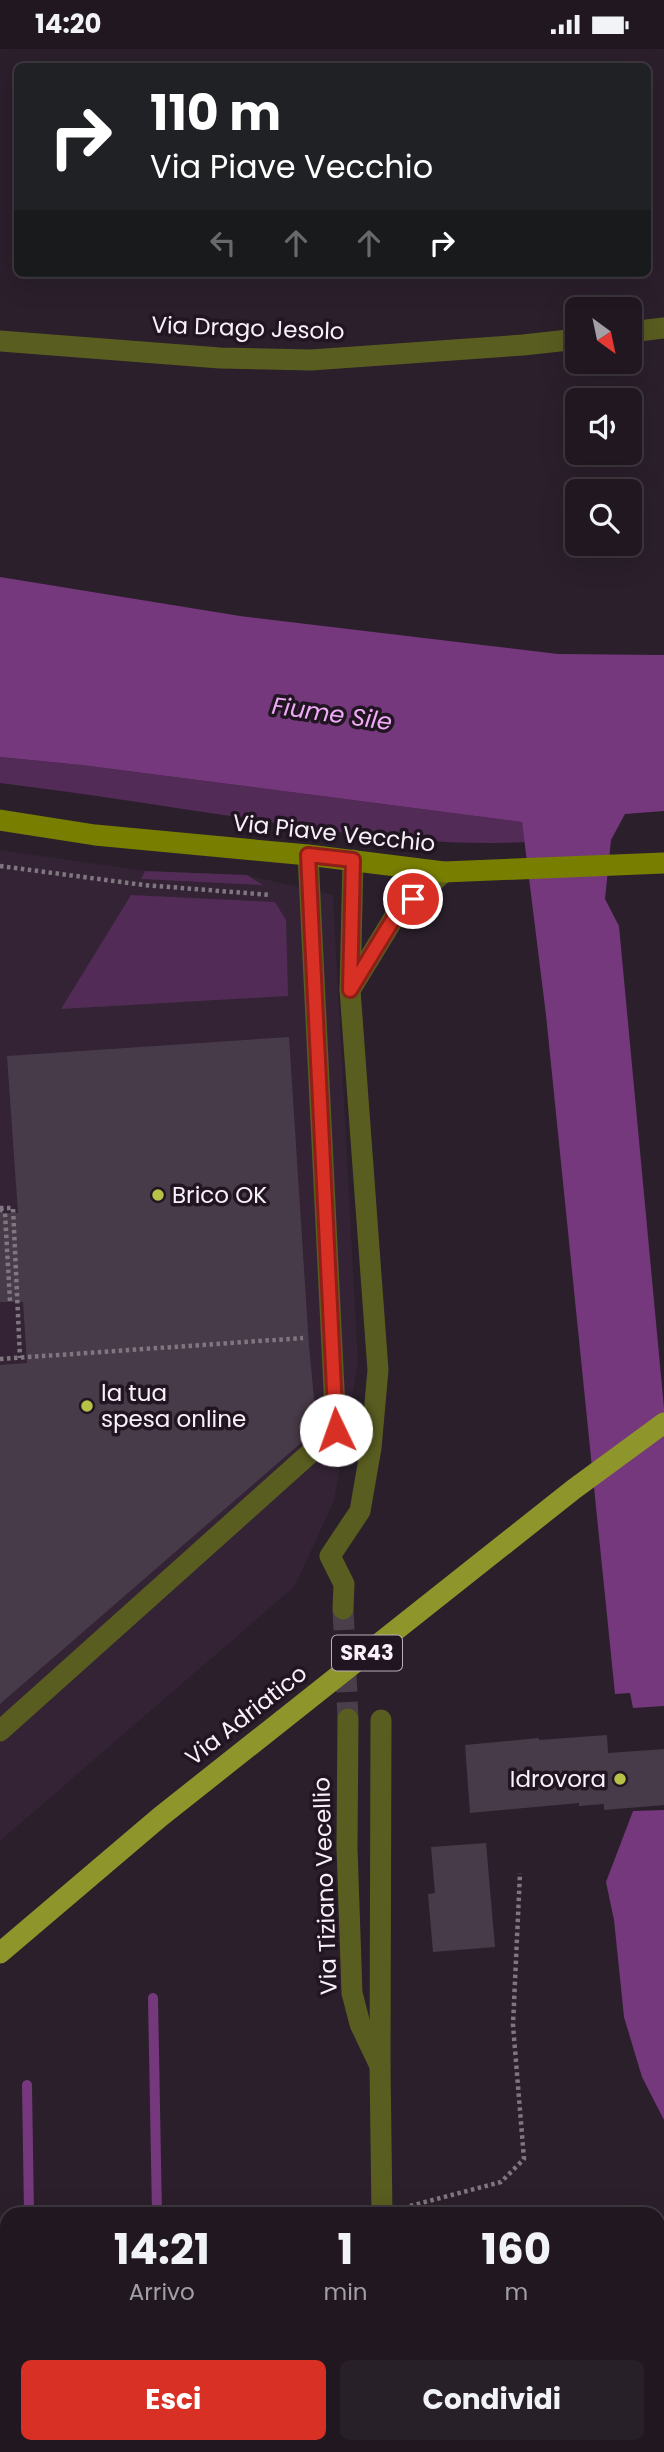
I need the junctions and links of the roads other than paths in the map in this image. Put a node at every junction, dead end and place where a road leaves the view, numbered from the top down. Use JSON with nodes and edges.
{"nodes":[{"id":1,"x":664,"y":328,"type":"edge"},
{"id":2,"x":642,"y":331,"type":"edge"},
{"id":3,"x":565,"y":340,"type":"edge"},
{"id":4,"x":0,"y":341,"type":"edge"},
{"id":5,"x":0,"y":820,"type":"edge"},
{"id":6,"x":308,"y":855,"type":"junction"},
{"id":7,"x":353,"y":860,"type":"junction"},
{"id":8,"x":664,"y":863,"type":"edge"},
{"id":9,"x":444,"y":872,"type":"junction"},
{"id":10,"x":350,"y":990,"type":"junction"},
{"id":11,"x":664,"y":1423,"type":"edge"},
{"id":12,"x":343,"y":1609,"type":"tunnel mouth"},
{"id":13,"x":348,"y":1719,"type":"tunnel mouth"},
{"id":14,"x":381,"y":1720,"type":"dead end"},
{"id":15,"x":0,"y":1731,"type":"edge"},
{"id":16,"x":0,"y":1953,"type":"edge"},
{"id":17,"x":380,"y":2066,"type":"junction"},
{"id":18,"x":382,"y":2207,"type":"edge"}],
"edges":[{"from":1,"to":2,"type":"street"},
{"from":3,"to":4,"type":"street","name":"Via Drago Jesolo"},
{"from":5,"to":6,"type":"street","name":"Via Piave Vecchio"},
{"from":6,"to":7,"type":"street","name":"Via Piave Vecchio"},
{"from":6,"to":15,"type":"street"},
{"from":7,"to":9,"type":"street","name":"Via Piave Vecchio"},
{"from":7,"to":10,"type":"street"},
{"from":8,"to":9,"type":"street","name":"Via Piave Vecchio"},
{"from":9,"to":10,"type":"street"},
{"from":10,"to":12,"type":"street"},
{"from":11,"to":16,"type":"main road","name":"Via Adriatico","number":"SR43"},
{"from":13,"to":17,"type":"street","name":"Via Tiziano Vecellio"},
{"from":14,"to":17,"type":"street"},
{"from":17,"to":18,"type":"street","name":"Via Tiziano Vecellio"}]}
